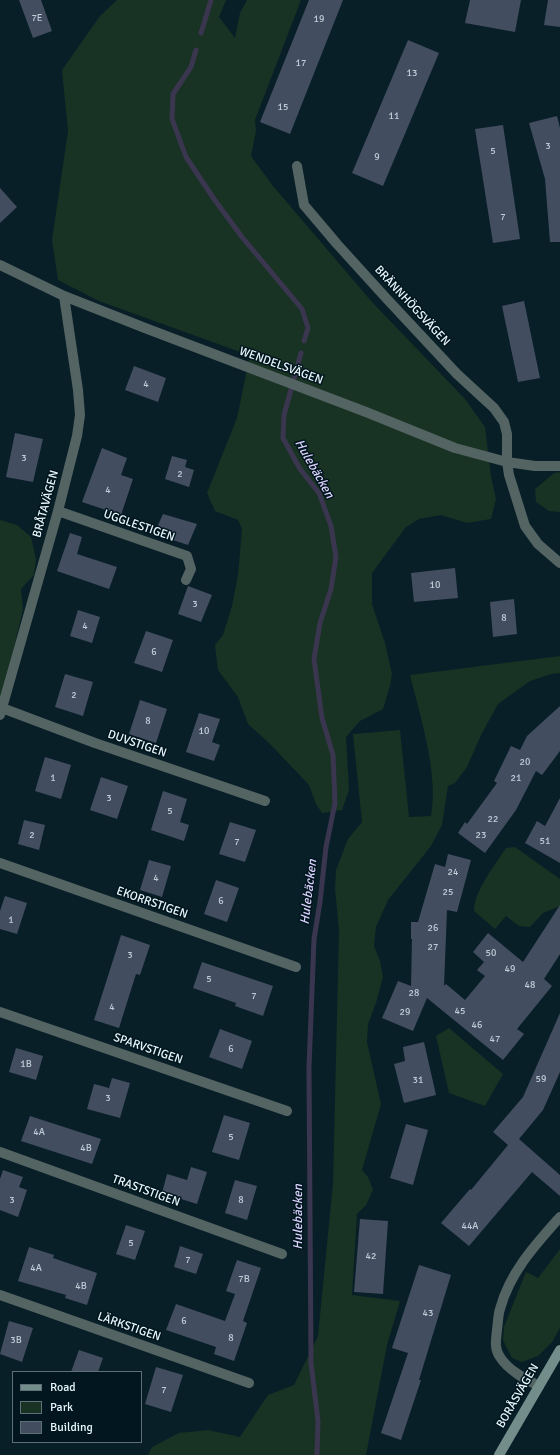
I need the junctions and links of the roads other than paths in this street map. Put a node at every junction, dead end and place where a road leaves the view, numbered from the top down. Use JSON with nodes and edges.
{"nodes":[{"id":1,"x":297,"y":166,"type":"dead end"},
{"id":2,"x":0,"y":264,"type":"edge"},
{"id":3,"x":64,"y":296,"type":"junction"},
{"id":4,"x":507,"y":462,"type":"junction"},
{"id":5,"x":560,"y":466,"type":"edge"},
{"id":6,"x":58,"y":511,"type":"junction"},
{"id":7,"x":560,"y":563,"type":"edge"},
{"id":8,"x":186,"y":580,"type":"dead end"},
{"id":9,"x":1,"y":711,"type":"edge"},
{"id":10,"x":265,"y":801,"type":"dead end"},
{"id":11,"x":0,"y":863,"type":"edge"},
{"id":12,"x":296,"y":967,"type":"dead end"},
{"id":13,"x":0,"y":1012,"type":"edge"},
{"id":14,"x":287,"y":1111,"type":"dead end"},
{"id":15,"x":0,"y":1152,"type":"edge"},
{"id":16,"x":560,"y":1216,"type":"edge"},
{"id":17,"x":282,"y":1254,"type":"dead end"},
{"id":18,"x":0,"y":1295,"type":"edge"},
{"id":19,"x":560,"y":1350,"type":"edge"},
{"id":20,"x":248,"y":1383,"type":"dead end"},
{"id":21,"x":539,"y":1386,"type":"junction"},
{"id":22,"x":499,"y":1455,"type":"edge"}],
"edges":[{"from":1,"to":4,"type":"street","name":"BRÄNNHÖGSVÄGEN"},
{"from":2,"to":3,"type":"street","name":"WENDELSVÄGEN"},
{"from":3,"to":4,"type":"street","name":"WENDELSVÄGEN"},
{"from":3,"to":6,"type":"street","name":"BRÅTAVÄGEN"},
{"from":4,"to":5,"type":"street","name":"WENDELSVÄGEN"},
{"from":4,"to":7,"type":"street","name":"BRÄNNHÖGSVÄGEN"},
{"from":6,"to":8,"type":"street","name":"UGGLESTIGEN"},
{"from":6,"to":9,"type":"street","name":"BRÅTAVÄGEN"},
{"from":9,"to":10,"type":"street","name":"DUVSTIGEN"},
{"from":11,"to":12,"type":"street","name":"EKORRSTIGEN"},
{"from":13,"to":14,"type":"street","name":"SPARVSTIGEN"},
{"from":15,"to":17,"type":"street","name":"TRASTSTIGEN"},
{"from":16,"to":21,"type":"street"},
{"from":18,"to":20,"type":"street","name":"LÄRKSTIGEN"},
{"from":19,"to":21,"type":"street","name":"BORÅSVÄGEN"},
{"from":21,"to":22,"type":"street","name":"BORÅSVÄGEN"}]}
